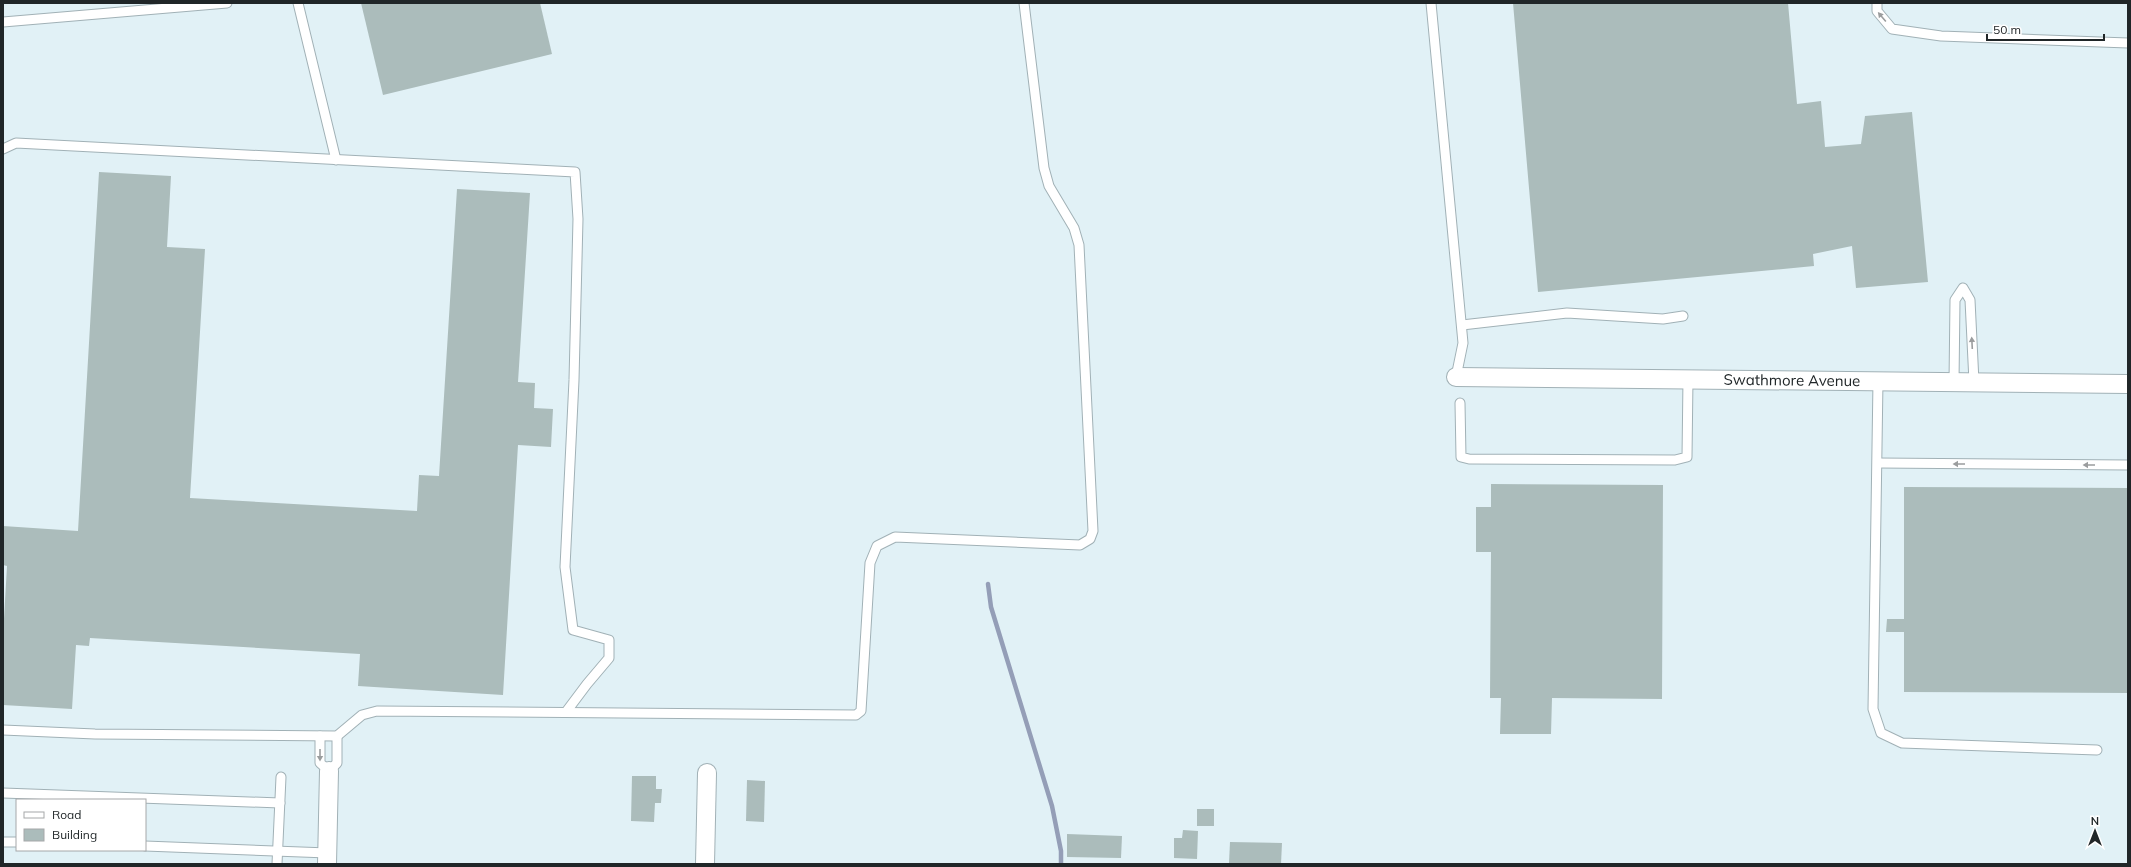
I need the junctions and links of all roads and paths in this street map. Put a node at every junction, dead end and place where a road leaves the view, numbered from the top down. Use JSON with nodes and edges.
{"nodes":[{"id":1,"x":227,"y":3,"type":"edge"},
{"id":2,"x":298,"y":3,"type":"edge"},
{"id":3,"x":1024,"y":3,"type":"edge"},
{"id":4,"x":1431,"y":3,"type":"edge"},
{"id":5,"x":1877,"y":3,"type":"edge"},
{"id":6,"x":3,"y":22,"type":"edge"},
{"id":7,"x":2128,"y":43,"type":"edge"},
{"id":8,"x":3,"y":150,"type":"edge"},
{"id":9,"x":336,"y":160,"type":"junction"},
{"id":10,"x":1682,"y":316,"type":"dead end"},
{"id":11,"x":1462,"y":325,"type":"junction"},
{"id":12,"x":1456,"y":377,"type":"joint"},
{"id":13,"x":1688,"y":379,"type":"junction"},
{"id":14,"x":1878,"y":381,"type":"junction"},
{"id":15,"x":1954,"y":382,"type":"junction"},
{"id":16,"x":1974,"y":382,"type":"junction"},
{"id":17,"x":2128,"y":384,"type":"edge"},
{"id":18,"x":1460,"y":403,"type":"dead end"},
{"id":19,"x":1878,"y":463,"type":"junction"},
{"id":20,"x":2128,"y":465,"type":"edge"},
{"id":21,"x":566,"y":712,"type":"junction"},
{"id":22,"x":3,"y":730,"type":"edge"},
{"id":23,"x":320,"y":736,"type":"junction"},
{"id":24,"x":338,"y":736,"type":"junction"},
{"id":25,"x":2097,"y":750,"type":"dead end"},
{"id":26,"x":329,"y":771,"type":"junction"},
{"id":27,"x":707,"y":773,"type":"dead end"},
{"id":28,"x":281,"y":777,"type":"dead end"},
{"id":29,"x":3,"y":793,"type":"edge"},
{"id":30,"x":119,"y":799,"type":"edge"},
{"id":31,"x":146,"y":800,"type":"edge"},
{"id":32,"x":280,"y":803,"type":"junction"},
{"id":33,"x":3,"y":842,"type":"edge"},
{"id":34,"x":16,"y":842,"type":"edge"},
{"id":35,"x":146,"y":846,"type":"edge"},
{"id":36,"x":277,"y":851,"type":"junction"},
{"id":37,"x":327,"y":858,"type":"edge"},
{"id":38,"x":277,"y":864,"type":"edge"},
{"id":39,"x":704,"y":864,"type":"edge"}],
"edges":[{"from":1,"to":6,"type":"lane"},
{"from":2,"to":9,"type":"lane"},
{"from":3,"to":21,"type":"lane"},
{"from":4,"to":11,"type":"lane"},
{"from":7,"to":5,"type":"lane","one_way":true},
{"from":8,"to":9,"type":"lane"},
{"from":9,"to":21,"type":"lane"},
{"from":10,"to":11,"type":"lane"},
{"from":11,"to":12,"type":"lane"},
{"from":12,"to":13,"type":"street","name":"Swathmore Avenue"},
{"from":13,"to":14,"type":"street","name":"Swathmore Avenue"},
{"from":13,"to":18,"type":"lane"},
{"from":14,"to":15,"type":"street","name":"Swathmore Avenue"},
{"from":14,"to":19,"type":"lane"},
{"from":15,"to":16,"type":"street","name":"Swathmore Avenue"},
{"from":16,"to":15,"type":"lane","one_way":true},
{"from":16,"to":17,"type":"street","name":"Swathmore Avenue"},
{"from":20,"to":19,"type":"lane","one_way":true},
{"from":19,"to":25,"type":"lane"},
{"from":21,"to":24,"type":"lane"},
{"from":22,"to":23,"type":"lane"},
{"from":23,"to":24,"type":"lane"},
{"from":23,"to":26,"type":"lane","one_way":true},
{"from":24,"to":26,"type":"lane"},
{"from":26,"to":37,"type":"street"},
{"from":27,"to":39,"type":"street"},
{"from":28,"to":32,"type":"lane"},
{"from":29,"to":30,"type":"lane"},
{"from":31,"to":32,"type":"lane"},
{"from":32,"to":36,"type":"lane"},
{"from":33,"to":34,"type":"lane"},
{"from":35,"to":36,"type":"lane"},
{"from":36,"to":37,"type":"lane"},
{"from":36,"to":38,"type":"lane"}]}
